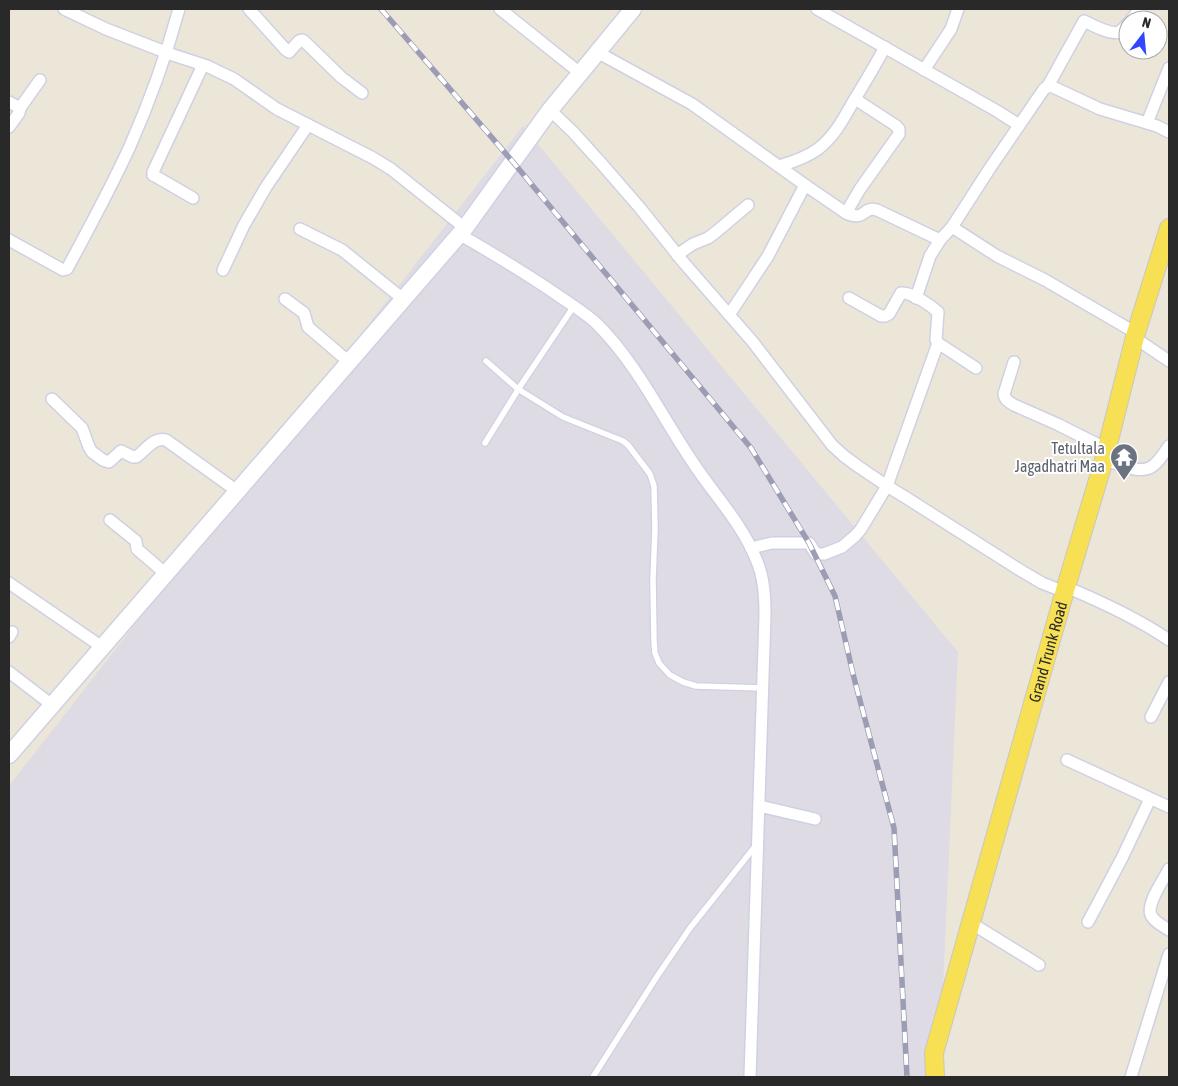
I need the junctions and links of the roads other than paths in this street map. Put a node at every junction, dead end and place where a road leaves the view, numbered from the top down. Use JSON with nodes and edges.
{"nodes":[{"id":1,"x":64,"y":9,"type":"edge"},
{"id":2,"x":249,"y":9,"type":"edge"},
{"id":3,"x":500,"y":9,"type":"edge"},
{"id":4,"x":633,"y":9,"type":"edge"},
{"id":5,"x":817,"y":9,"type":"edge"},
{"id":6,"x":958,"y":9,"type":"edge"},
{"id":7,"x":178,"y":10,"type":"edge"},
{"id":8,"x":1118,"y":32,"type":"edge"},
{"id":9,"x":885,"y":48,"type":"junction"},
{"id":10,"x":597,"y":52,"type":"junction"},
{"id":11,"x":166,"y":53,"type":"junction"},
{"id":12,"x":203,"y":65,"type":"junction"},
{"id":13,"x":1169,"y":68,"type":"edge"},
{"id":14,"x":924,"y":70,"type":"junction"},
{"id":15,"x":580,"y":73,"type":"junction"},
{"id":16,"x":40,"y":80,"type":"dead end"},
{"id":17,"x":1048,"y":86,"type":"junction"},
{"id":18,"x":362,"y":93,"type":"dead end"},
{"id":19,"x":855,"y":99,"type":"junction"},
{"id":20,"x":9,"y":102,"type":"edge"},
{"id":21,"x":20,"y":108,"type":"junction"},
{"id":22,"x":550,"y":110,"type":"junction"},
{"id":23,"x":1147,"y":123,"type":"junction"},
{"id":24,"x":308,"y":125,"type":"junction"},
{"id":25,"x":1019,"y":125,"type":"junction"},
{"id":26,"x":9,"y":127,"type":"edge"},
{"id":27,"x":1169,"y":132,"type":"edge"},
{"id":28,"x":779,"y":166,"type":"junction"},
{"id":29,"x":805,"y":185,"type":"junction"},
{"id":30,"x":193,"y":198,"type":"dead end"},
{"id":31,"x":748,"y":205,"type":"dead end"},
{"id":32,"x":846,"y":213,"type":"junction"},
{"id":33,"x":952,"y":226,"type":"junction"},
{"id":34,"x":300,"y":229,"type":"dead end"},
{"id":35,"x":462,"y":231,"type":"junction"},
{"id":36,"x":1168,"y":234,"type":"edge"},
{"id":37,"x":9,"y":240,"type":"edge"},
{"id":38,"x":940,"y":240,"type":"junction"},
{"id":39,"x":677,"y":255,"type":"junction"},
{"id":40,"x":223,"y":270,"type":"dead end"},
{"id":41,"x":849,"y":298,"type":"dead end"},
{"id":42,"x":916,"y":298,"type":"junction"},
{"id":43,"x":286,"y":299,"type":"dead end"},
{"id":44,"x":403,"y":299,"type":"junction"},
{"id":45,"x":574,"y":306,"type":"junction"},
{"id":46,"x":729,"y":314,"type":"junction"},
{"id":47,"x":1135,"y":336,"type":"junction"},
{"id":48,"x":938,"y":343,"type":"junction"},
{"id":49,"x":486,"y":361,"type":"dead end"},
{"id":50,"x":1169,"y":361,"type":"edge"},
{"id":51,"x":349,"y":362,"type":"junction"},
{"id":52,"x":1014,"y":362,"type":"dead end"},
{"id":53,"x":976,"y":368,"type":"dead end"},
{"id":54,"x":518,"y":389,"type":"junction"},
{"id":55,"x":52,"y":399,"type":"dead end"},
{"id":56,"x":485,"y":444,"type":"dead end"},
{"id":57,"x":1169,"y":446,"type":"edge"},
{"id":58,"x":1106,"y":454,"type":"junction"},
{"id":59,"x":886,"y":486,"type":"junction"},
{"id":60,"x":237,"y":491,"type":"junction"},
{"id":61,"x":110,"y":520,"type":"dead end"},
{"id":62,"x":751,"y":548,"type":"junction"},
{"id":63,"x":166,"y":574,"type":"junction"},
{"id":64,"x":9,"y":583,"type":"edge"},
{"id":65,"x":1065,"y":589,"type":"junction"},
{"id":66,"x":1169,"y":640,"type":"edge"},
{"id":67,"x":102,"y":647,"type":"junction"},
{"id":68,"x":9,"y":672,"type":"edge"},
{"id":69,"x":1169,"y":682,"type":"edge"},
{"id":70,"x":763,"y":688,"type":"junction"},
{"id":71,"x":52,"y":705,"type":"junction"},
{"id":72,"x":1151,"y":717,"type":"dead end"},
{"id":73,"x":9,"y":755,"type":"edge"},
{"id":74,"x":1067,"y":760,"type":"dead end"},
{"id":75,"x":1150,"y":798,"type":"junction"},
{"id":76,"x":758,"y":806,"type":"junction"},
{"id":77,"x":1169,"y":807,"type":"edge"},
{"id":78,"x":814,"y":819,"type":"dead end"},
{"id":79,"x":758,"y":842,"type":"junction"},
{"id":80,"x":1169,"y":869,"type":"edge"},
{"id":81,"x":1088,"y":922,"type":"dead end"},
{"id":82,"x":971,"y":923,"type":"junction"},
{"id":83,"x":1169,"y":930,"type":"edge"},
{"id":84,"x":1169,"y":954,"type":"edge"},
{"id":85,"x":1039,"y":965,"type":"dead end"},
{"id":86,"x":593,"y":1077,"type":"edge"},
{"id":87,"x":750,"y":1077,"type":"edge"},
{"id":88,"x":935,"y":1077,"type":"edge"},
{"id":89,"x":1131,"y":1077,"type":"edge"}],
"edges":[{"from":1,"to":11,"type":"street"},
{"from":2,"to":18,"type":"street"},
{"from":3,"to":15,"type":"street"},
{"from":4,"to":10,"type":"street"},
{"from":5,"to":9,"type":"street"},
{"from":6,"to":14,"type":"street"},
{"from":7,"to":11,"type":"street"},
{"from":8,"to":17,"type":"street"},
{"from":9,"to":14,"type":"street"},
{"from":9,"to":19,"type":"street"},
{"from":10,"to":15,"type":"street"},
{"from":10,"to":28,"type":"street"},
{"from":11,"to":12,"type":"street"},
{"from":11,"to":37,"type":"street"},
{"from":12,"to":24,"type":"street"},
{"from":12,"to":30,"type":"street"},
{"from":13,"to":23,"type":"street"},
{"from":14,"to":25,"type":"street"},
{"from":15,"to":22,"type":"street"},
{"from":16,"to":21,"type":"street"},
{"from":17,"to":23,"type":"street"},
{"from":17,"to":25,"type":"street"},
{"from":19,"to":28,"type":"street"},
{"from":19,"to":32,"type":"street"},
{"from":20,"to":21,"type":"street"},
{"from":21,"to":26,"type":"street"},
{"from":22,"to":35,"type":"street"},
{"from":22,"to":39,"type":"street"},
{"from":23,"to":27,"type":"street"},
{"from":24,"to":35,"type":"street"},
{"from":24,"to":40,"type":"street"},
{"from":25,"to":33,"type":"street"},
{"from":28,"to":29,"type":"street"},
{"from":29,"to":32,"type":"street"},
{"from":29,"to":46,"type":"street"},
{"from":31,"to":39,"type":"street"},
{"from":32,"to":38,"type":"street"},
{"from":33,"to":38,"type":"street"},
{"from":33,"to":47,"type":"street"},
{"from":34,"to":44,"type":"street"},
{"from":35,"to":44,"type":"street"},
{"from":35,"to":45,"type":"street"},
{"from":36,"to":47,"type":"main road","name":"Grand Trunk Road"},
{"from":38,"to":42,"type":"street"},
{"from":39,"to":46,"type":"street"},
{"from":41,"to":42,"type":"street"},
{"from":42,"to":48,"type":"street"},
{"from":43,"to":51,"type":"street"},
{"from":44,"to":51,"type":"street"},
{"from":45,"to":54,"type":"lane"},
{"from":45,"to":62,"type":"street"},
{"from":46,"to":59,"type":"street"},
{"from":47,"to":50,"type":"street"},
{"from":47,"to":58,"type":"main road","name":"Grand Trunk Road"},
{"from":48,"to":53,"type":"street"},
{"from":48,"to":59,"type":"street"},
{"from":49,"to":54,"type":"lane"},
{"from":51,"to":60,"type":"street"},
{"from":52,"to":58,"type":"street"},
{"from":54,"to":56,"type":"lane"},
{"from":54,"to":70,"type":"lane"},
{"from":55,"to":60,"type":"street"},
{"from":57,"to":58,"type":"street"},
{"from":58,"to":65,"type":"main road","name":"Grand Trunk Road"},
{"from":59,"to":62,"type":"street"},
{"from":59,"to":65,"type":"street"},
{"from":60,"to":63,"type":"street"},
{"from":61,"to":63,"type":"street"},
{"from":62,"to":70,"type":"street"},
{"from":63,"to":67,"type":"street"},
{"from":64,"to":67,"type":"street"},
{"from":65,"to":66,"type":"street"},
{"from":65,"to":82,"type":"main road","name":"Grand Trunk Road"},
{"from":67,"to":71,"type":"street"},
{"from":68,"to":71,"type":"street"},
{"from":69,"to":72,"type":"street"},
{"from":70,"to":76,"type":"street"},
{"from":71,"to":73,"type":"street"},
{"from":74,"to":75,"type":"street"},
{"from":75,"to":77,"type":"street"},
{"from":75,"to":81,"type":"street"},
{"from":76,"to":78,"type":"street"},
{"from":76,"to":79,"type":"street"},
{"from":79,"to":86,"type":"lane"},
{"from":79,"to":87,"type":"street"},
{"from":80,"to":83,"type":"street"},
{"from":82,"to":85,"type":"street"},
{"from":82,"to":88,"type":"main road","name":"Grand Trunk Road"},
{"from":84,"to":89,"type":"street"}]}
